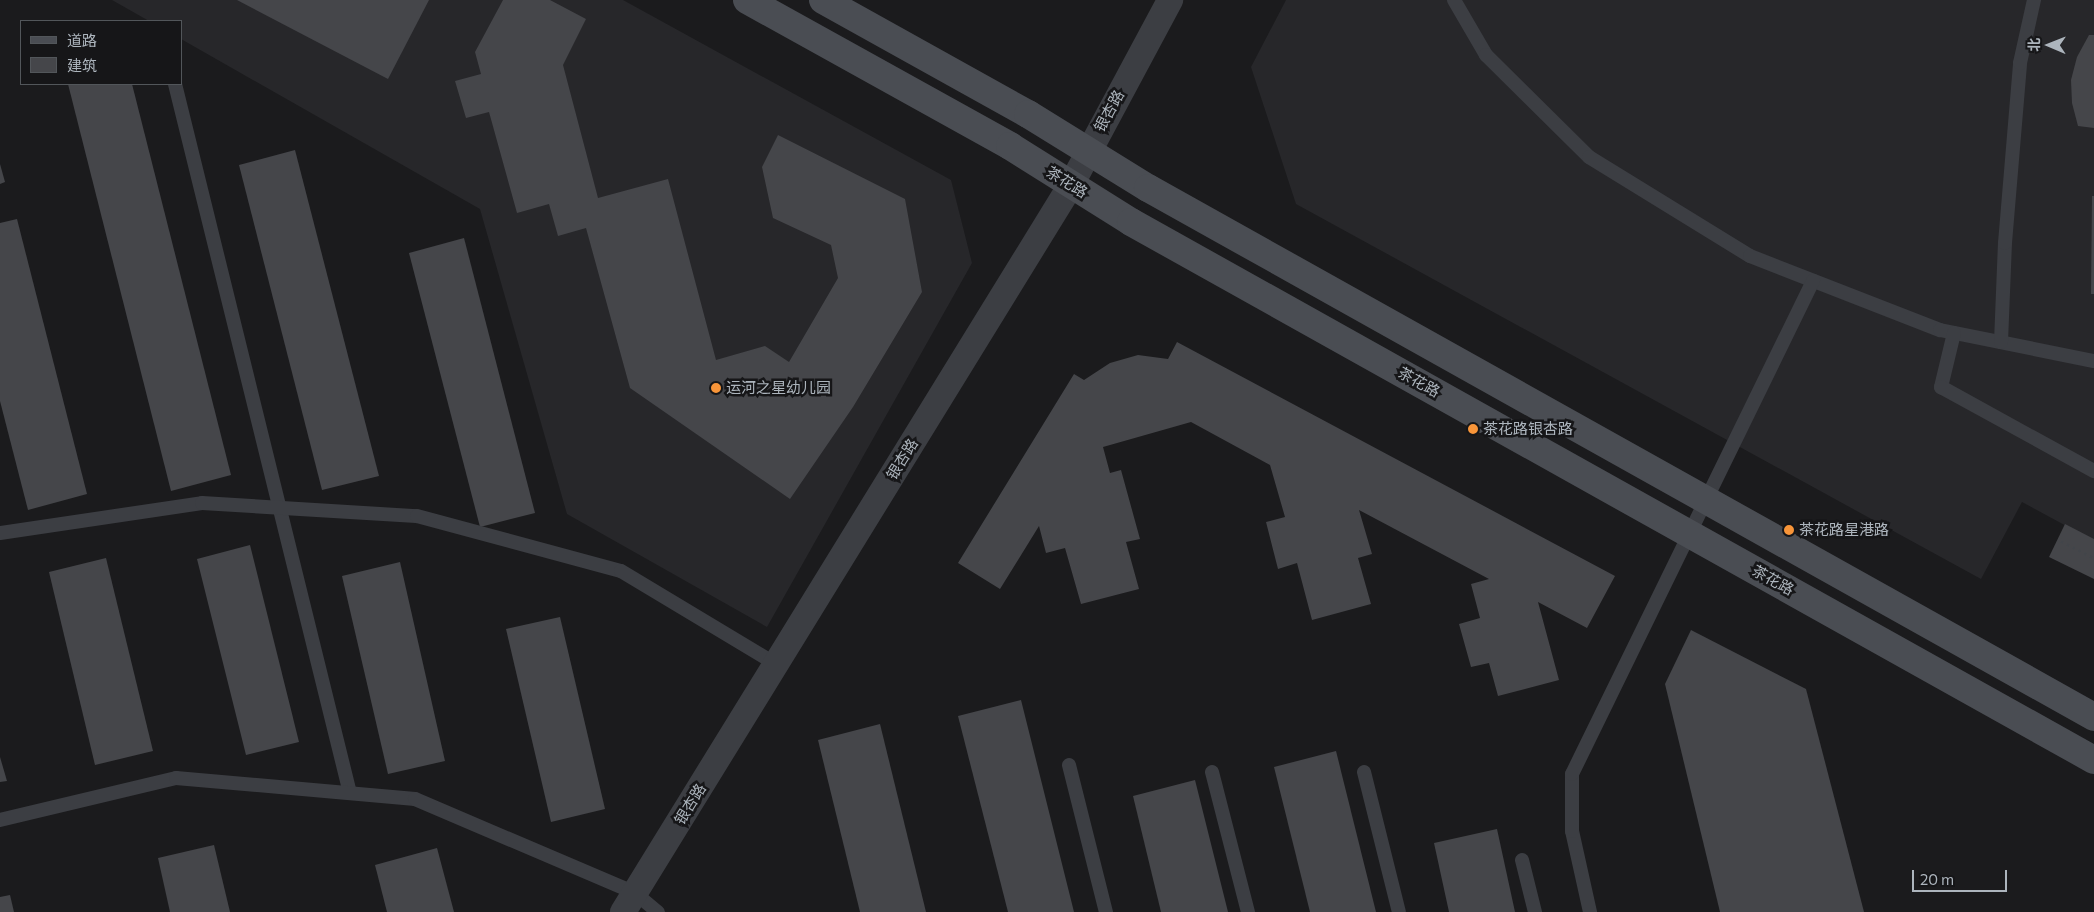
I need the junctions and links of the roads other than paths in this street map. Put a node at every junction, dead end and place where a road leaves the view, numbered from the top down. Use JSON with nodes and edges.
{"nodes":[{"id":1,"x":747,"y":0,"type":"edge"},
{"id":2,"x":823,"y":0,"type":"edge"},
{"id":3,"x":1170,"y":0,"type":"edge"},
{"id":4,"x":1454,"y":0,"type":"edge"},
{"id":5,"x":2034,"y":0,"type":"edge"},
{"id":6,"x":176,"y":85,"type":"edge"},
{"id":7,"x":1088,"y":150,"type":"junction"},
{"id":8,"x":1071,"y":184,"type":"junction"},
{"id":9,"x":1813,"y":281,"type":"junction"},
{"id":10,"x":1954,"y":333,"type":"junction"},
{"id":11,"x":2001,"y":342,"type":"junction"},
{"id":12,"x":2094,"y":361,"type":"edge"},
{"id":13,"x":2094,"y":471,"type":"edge"},
{"id":14,"x":1706,"y":500,"type":"junction"},
{"id":15,"x":280,"y":507,"type":"junction"},
{"id":16,"x":0,"y":533,"type":"edge"},
{"id":17,"x":1690,"y":533,"type":"junction"},
{"id":18,"x":776,"y":664,"type":"junction"},
{"id":19,"x":2094,"y":717,"type":"edge"},
{"id":20,"x":2094,"y":760,"type":"edge"},
{"id":21,"x":1069,"y":765,"type":"dead end"},
{"id":22,"x":1212,"y":772,"type":"dead end"},
{"id":23,"x":1364,"y":772,"type":"dead end"},
{"id":24,"x":350,"y":793,"type":"junction"},
{"id":25,"x":0,"y":820,"type":"edge"},
{"id":26,"x":1522,"y":860,"type":"dead end"},
{"id":27,"x":629,"y":902,"type":"edge"},
{"id":28,"x":658,"y":912,"type":"edge"},
{"id":29,"x":1106,"y":912,"type":"edge"},
{"id":30,"x":1248,"y":912,"type":"edge"},
{"id":31,"x":1399,"y":912,"type":"edge"},
{"id":32,"x":1535,"y":912,"type":"edge"},
{"id":33,"x":1590,"y":912,"type":"edge"}],
"edges":[{"from":1,"to":8,"type":"main road","name":"茶花路"},
{"from":2,"to":7,"type":"main road"},
{"from":3,"to":7,"type":"street","name":"银杏路"},
{"from":4,"to":9,"type":"lane"},
{"from":5,"to":11,"type":"lane"},
{"from":6,"to":15,"type":"lane"},
{"from":7,"to":8,"type":"street","name":"银杏路"},
{"from":7,"to":14,"type":"main road"},
{"from":8,"to":17,"type":"main road","name":"茶花路"},
{"from":8,"to":18,"type":"street","name":"银杏路"},
{"from":9,"to":10,"type":"lane"},
{"from":9,"to":14,"type":"lane"},
{"from":10,"to":11,"type":"lane"},
{"from":10,"to":13,"type":"lane"},
{"from":11,"to":12,"type":"lane"},
{"from":14,"to":17,"type":"lane"},
{"from":14,"to":19,"type":"main road"},
{"from":15,"to":16,"type":"lane"},
{"from":15,"to":18,"type":"lane"},
{"from":15,"to":24,"type":"lane"},
{"from":17,"to":20,"type":"main road","name":"茶花路"},
{"from":17,"to":33,"type":"lane"},
{"from":18,"to":27,"type":"street","name":"银杏路"},
{"from":21,"to":29,"type":"lane"},
{"from":22,"to":30,"type":"lane"},
{"from":23,"to":31,"type":"lane"},
{"from":24,"to":25,"type":"lane"},
{"from":24,"to":27,"type":"lane"},
{"from":26,"to":32,"type":"lane"},
{"from":27,"to":28,"type":"lane"}]}
